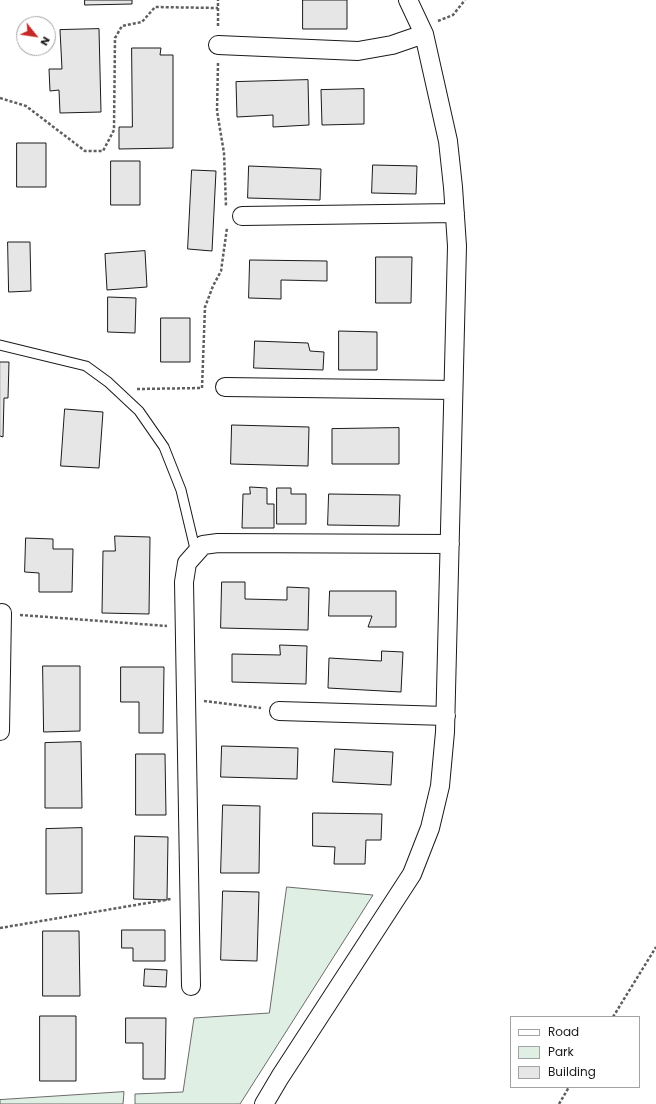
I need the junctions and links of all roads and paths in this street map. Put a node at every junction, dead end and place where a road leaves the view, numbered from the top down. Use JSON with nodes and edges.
{"nodes":[{"id":1,"x":218,"y":0,"type":"edge"},
{"id":2,"x":408,"y":0,"type":"edge"},
{"id":3,"x":465,"y":0,"type":"edge"},
{"id":4,"x":218,"y":8,"type":"junction"},
{"id":5,"x":423,"y":30,"type":"junction"},
{"id":6,"x":218,"y":45,"type":"junction"},
{"id":7,"x":0,"y":98,"type":"edge"},
{"id":8,"x":234,"y":212,"type":"junction"},
{"id":9,"x":455,"y":213,"type":"junction"},
{"id":10,"x":0,"y":345,"type":"edge"},
{"id":11,"x":225,"y":387,"type":"joint"},
{"id":12,"x":202,"y":388,"type":"junction"},
{"id":13,"x":116,"y":389,"type":"junction"},
{"id":14,"x":453,"y":390,"type":"junction"},
{"id":15,"x":450,"y":544,"type":"junction"},
{"id":16,"x":196,"y":553,"type":"junction"},
{"id":17,"x":2,"y":613,"type":"joint"},
{"id":18,"x":184,"y":627,"type":"junction"},
{"id":19,"x":186,"y":699,"type":"junction"},
{"id":20,"x":279,"y":711,"type":"joint"},
{"id":21,"x":446,"y":716,"type":"junction"},
{"id":22,"x":0,"y":731,"type":"edge"},
{"id":23,"x":190,"y":896,"type":"junction"},
{"id":24,"x":0,"y":928,"type":"edge"},
{"id":25,"x":656,"y":948,"type":"edge"},
{"id":26,"x":191,"y":986,"type":"dead end"},
{"id":27,"x":614,"y":1016,"type":"edge"},
{"id":28,"x":568,"y":1088,"type":"edge"},
{"id":29,"x":264,"y":1104,"type":"edge"},
{"id":30,"x":558,"y":1104,"type":"edge"}],
"edges":[{"from":1,"to":4,"type":"path"},
{"from":2,"to":5,"type":"street"},
{"from":3,"to":5,"type":"path"},
{"from":4,"to":6,"type":"path"},
{"from":4,"to":7,"type":"path"},
{"from":5,"to":6,"type":"street"},
{"from":5,"to":9,"type":"street"},
{"from":6,"to":8,"type":"path"},
{"from":8,"to":9,"type":"street"},
{"from":8,"to":12,"type":"path"},
{"from":9,"to":14,"type":"street"},
{"from":10,"to":13,"type":"lane"},
{"from":11,"to":12,"type":"path"},
{"from":11,"to":14,"type":"street"},
{"from":12,"to":13,"type":"path"},
{"from":13,"to":16,"type":"lane"},
{"from":14,"to":15,"type":"street"},
{"from":15,"to":16,"type":"street"},
{"from":15,"to":21,"type":"street"},
{"from":16,"to":18,"type":"street"},
{"from":17,"to":18,"type":"path"},
{"from":17,"to":22,"type":"street"},
{"from":18,"to":19,"type":"street"},
{"from":19,"to":20,"type":"path"},
{"from":19,"to":23,"type":"street"},
{"from":20,"to":21,"type":"street"},
{"from":21,"to":29,"type":"street"},
{"from":23,"to":24,"type":"path"},
{"from":23,"to":26,"type":"street"},
{"from":25,"to":27,"type":"path"},
{"from":28,"to":30,"type":"path"}]}
